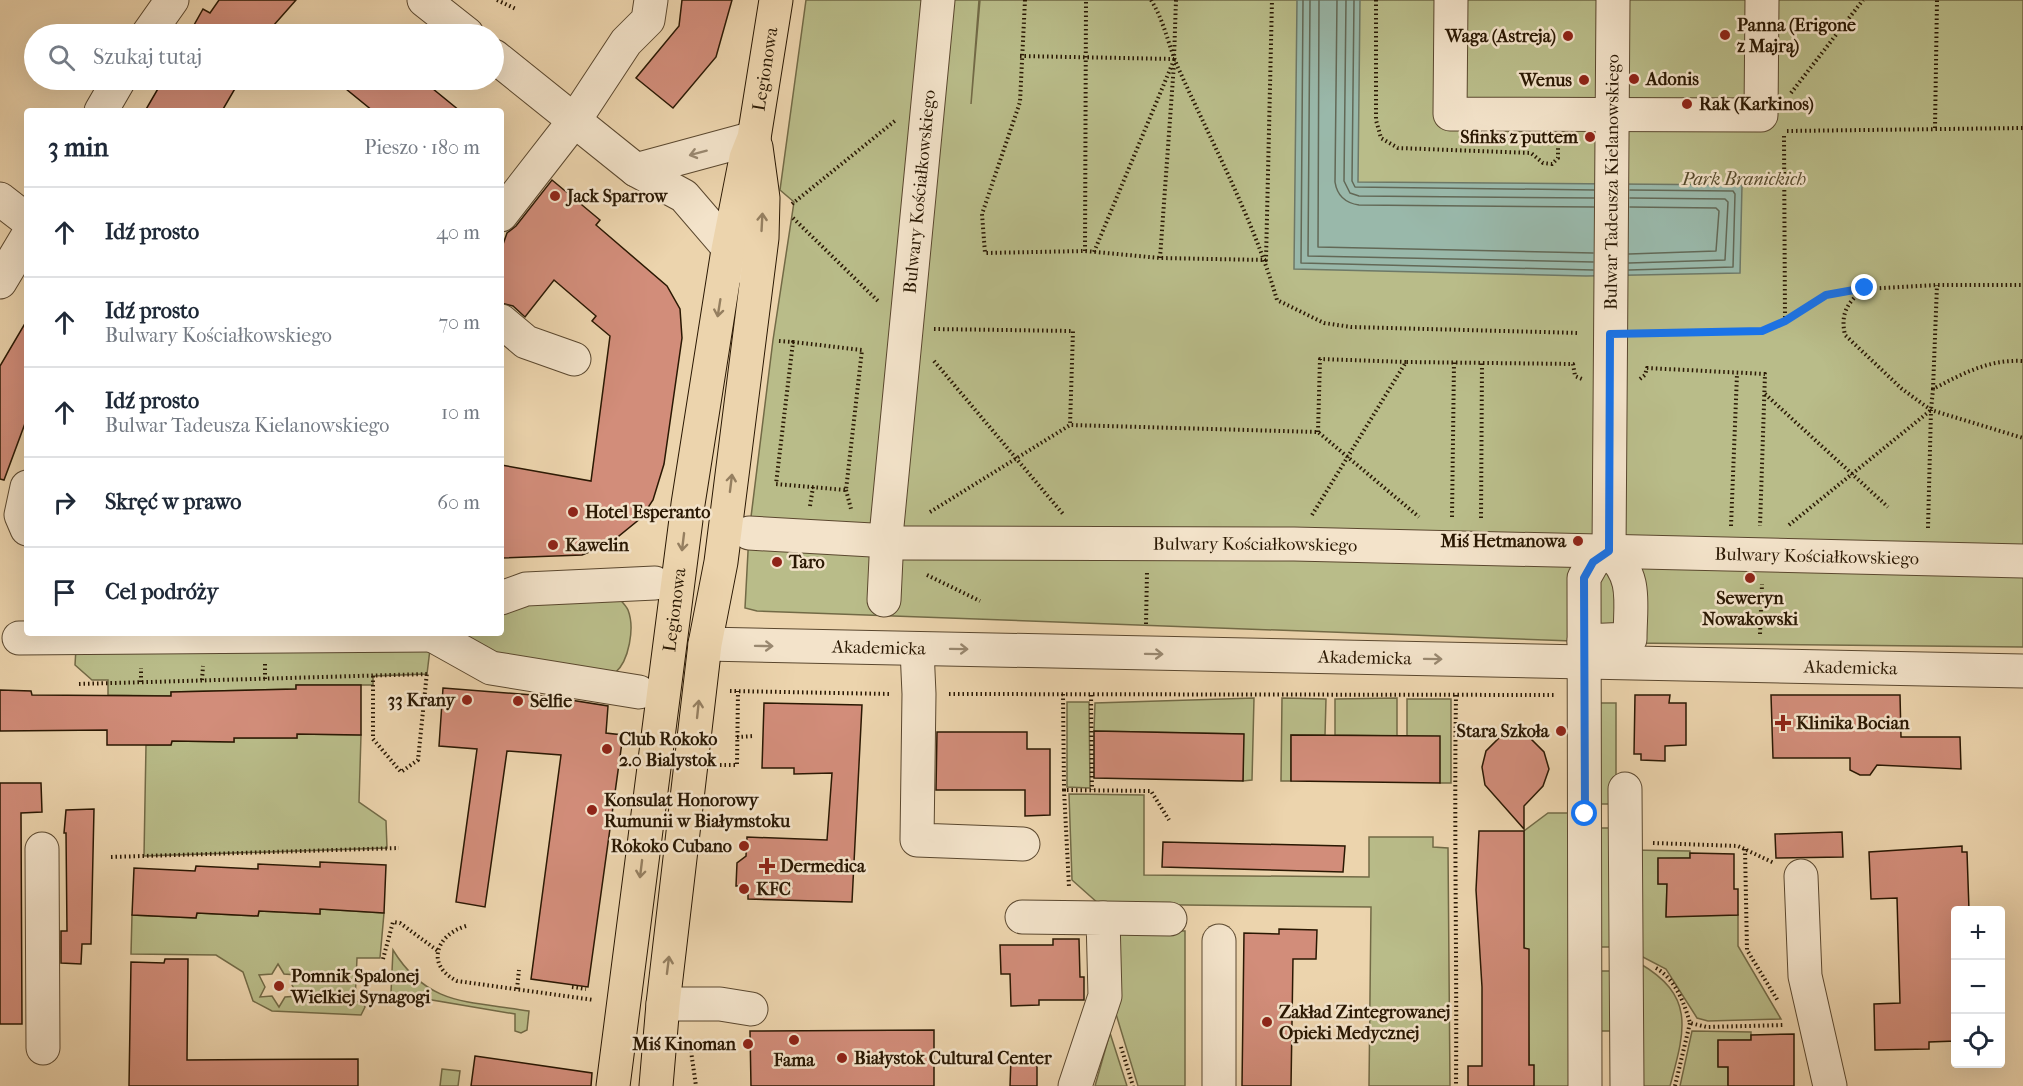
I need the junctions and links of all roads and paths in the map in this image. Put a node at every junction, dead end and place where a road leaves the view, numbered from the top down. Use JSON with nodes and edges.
{"nodes":[{"id":1,"x":172,"y":0,"type":"edge"},
{"id":2,"x":424,"y":0,"type":"edge"},
{"id":3,"x":497,"y":0,"type":"edge"},
{"id":4,"x":651,"y":0,"type":"edge"},
{"id":5,"x":776,"y":0,"type":"edge"},
{"id":6,"x":939,"y":0,"type":"edge"},
{"id":7,"x":1025,"y":0,"type":"edge"},
{"id":8,"x":1086,"y":0,"type":"edge"},
{"id":9,"x":1151,"y":0,"type":"edge"},
{"id":10,"x":1176,"y":0,"type":"edge"},
{"id":11,"x":1272,"y":0,"type":"edge"},
{"id":12,"x":1451,"y":0,"type":"edge"},
{"id":13,"x":1612,"y":0,"type":"edge"},
{"id":14,"x":1762,"y":0,"type":"edge"},
{"id":15,"x":1863,"y":0,"type":"edge"},
{"id":16,"x":1937,"y":0,"type":"edge"},
{"id":17,"x":516,"y":9,"type":"dead end"},
{"id":18,"x":155,"y":24,"type":"edge"},
{"id":19,"x":454,"y":24,"type":"edge"},
{"id":20,"x":1020,"y":56,"type":"junction"},
{"id":21,"x":1085,"y":59,"type":"junction"},
{"id":22,"x":1174,"y":59,"type":"junction"},
{"id":23,"x":504,"y":64,"type":"edge"},
{"id":24,"x":113,"y":90,"type":"edge"},
{"id":25,"x":929,"y":93,"type":"junction"},
{"id":26,"x":103,"y":108,"type":"edge"},
{"id":27,"x":1610,"y":115,"type":"junction"},
{"id":28,"x":574,"y":121,"type":"junction"},
{"id":29,"x":1771,"y":123,"type":"junction"},
{"id":30,"x":2023,"y":128,"type":"edge"},
{"id":31,"x":1935,"y":129,"type":"junction"},
{"id":32,"x":754,"y":138,"type":"junction"},
{"id":33,"x":636,"y":170,"type":"junction"},
{"id":34,"x":0,"y":200,"type":"edge"},
{"id":35,"x":785,"y":209,"type":"dead end"},
{"id":36,"x":504,"y":211,"type":"edge"},
{"id":37,"x":791,"y":216,"type":"dead end"},
{"id":38,"x":24,"y":218,"type":"edge"},
{"id":39,"x":24,"y":242,"type":"edge"},
{"id":40,"x":728,"y":250,"type":"junction"},
{"id":41,"x":1085,"y":251,"type":"junction"},
{"id":42,"x":1094,"y":252,"type":"junction"},
{"id":43,"x":1160,"y":258,"type":"junction"},
{"id":44,"x":1266,"y":260,"type":"junction"},
{"id":45,"x":756,"y":280,"type":"junction"},
{"id":46,"x":0,"y":282,"type":"edge"},
{"id":47,"x":1937,"y":285,"type":"junction"},
{"id":48,"x":2023,"y":285,"type":"edge"},
{"id":49,"x":1865,"y":288,"type":"junction"},
{"id":50,"x":1785,"y":321,"type":"junction"},
{"id":51,"x":504,"y":324,"type":"edge"},
{"id":52,"x":906,"y":328,"type":"junction"},
{"id":53,"x":773,"y":340,"type":"dead end"},
{"id":54,"x":793,"y":342,"type":"junction"},
{"id":55,"x":574,"y":359,"type":"dead end"},
{"id":56,"x":1609,"y":359,"type":"junction"},
{"id":57,"x":2023,"y":361,"type":"edge"},
{"id":58,"x":1406,"y":362,"type":"junction"},
{"id":59,"x":1454,"y":363,"type":"junction"},
{"id":60,"x":1482,"y":363,"type":"junction"},
{"id":61,"x":1737,"y":374,"type":"junction"},
{"id":62,"x":1933,"y":389,"type":"junction"},
{"id":63,"x":1764,"y":394,"type":"junction"},
{"id":64,"x":1931,"y":410,"type":"junction"},
{"id":65,"x":1070,"y":425,"type":"junction"},
{"id":66,"x":1318,"y":432,"type":"junction"},
{"id":67,"x":2023,"y":438,"type":"edge"},
{"id":68,"x":1348,"y":457,"type":"junction"},
{"id":69,"x":1015,"y":460,"type":"junction"},
{"id":70,"x":1850,"y":475,"type":"junction"},
{"id":71,"x":24,"y":501,"type":"edge"},
{"id":72,"x":1888,"y":507,"type":"dead end"},
{"id":73,"x":1430,"y":517,"type":"dead end"},
{"id":74,"x":1441,"y":517,"type":"dead end"},
{"id":75,"x":1452,"y":517,"type":"junction"},
{"id":76,"x":1461,"y":518,"type":"dead end"},
{"id":77,"x":1471,"y":519,"type":"dead end"},
{"id":78,"x":1481,"y":520,"type":"junction"},
{"id":79,"x":1493,"y":520,"type":"dead end"},
{"id":80,"x":24,"y":522,"type":"edge"},
{"id":81,"x":1720,"y":529,"type":"dead end"},
{"id":82,"x":1731,"y":529,"type":"junction"},
{"id":83,"x":1740,"y":530,"type":"dead end"},
{"id":84,"x":748,"y":532,"type":"dead end"},
{"id":85,"x":1768,"y":539,"type":"junction"},
{"id":86,"x":890,"y":543,"type":"junction"},
{"id":87,"x":1294,"y":544,"type":"junction"},
{"id":88,"x":1091,"y":546,"type":"junction"},
{"id":89,"x":1148,"y":546,"type":"junction"},
{"id":90,"x":1609,"y":551,"type":"junction"},
{"id":91,"x":1928,"y":559,"type":"junction"},
{"id":92,"x":2023,"y":561,"type":"edge"},
{"id":93,"x":655,"y":583,"type":"dead end"},
{"id":94,"x":504,"y":597,"type":"edge"},
{"id":95,"x":884,"y":600,"type":"dead end"},
{"id":96,"x":980,"y":601,"type":"dead end"},
{"id":97,"x":1146,"y":625,"type":"dead end"},
{"id":98,"x":1760,"y":634,"type":"dead end"},
{"id":99,"x":226,"y":636,"type":"edge"},
{"id":100,"x":433,"y":636,"type":"edge"},
{"id":101,"x":436,"y":636,"type":"edge"},
{"id":102,"x":19,"y":638,"type":"dead end"},
{"id":103,"x":705,"y":645,"type":"junction"},
{"id":104,"x":917,"y":649,"type":"junction"},
{"id":105,"x":1584,"y":652,"type":"junction"},
{"id":106,"x":2023,"y":671,"type":"edge"},
{"id":107,"x":427,"y":674,"type":"junction"},
{"id":108,"x":373,"y":676,"type":"junction"},
{"id":109,"x":80,"y":684,"type":"dead end"},
{"id":110,"x":720,"y":690,"type":"dead end"},
{"id":111,"x":738,"y":691,"type":"junction"},
{"id":112,"x":639,"y":692,"type":"dead end"},
{"id":113,"x":919,"y":694,"type":"junction"},
{"id":114,"x":1063,"y":694,"type":"junction"},
{"id":115,"x":1091,"y":694,"type":"junction"},
{"id":116,"x":1456,"y":695,"type":"junction"},
{"id":117,"x":1585,"y":695,"type":"junction"},
{"id":118,"x":754,"y":736,"type":"dead end"},
{"id":119,"x":737,"y":737,"type":"junction"},
{"id":120,"x":710,"y":764,"type":"dead end"},
{"id":121,"x":1625,"y":789,"type":"dead end"},
{"id":122,"x":1064,"y":790,"type":"junction"},
{"id":123,"x":1092,"y":790,"type":"junction"},
{"id":124,"x":1169,"y":820,"type":"dead end"},
{"id":125,"x":1626,"y":842,"type":"junction"},
{"id":126,"x":1023,"y":844,"type":"dead end"},
{"id":127,"x":399,"y":848,"type":"dead end"},
{"id":128,"x":42,"y":849,"type":"dead end"},
{"id":129,"x":1745,"y":849,"type":"junction"},
{"id":130,"x":111,"y":857,"type":"dead end"},
{"id":131,"x":1801,"y":876,"type":"joint"},
{"id":132,"x":1022,"y":917,"type":"dead end"},
{"id":133,"x":1103,"y":918,"type":"junction"},
{"id":134,"x":1170,"y":919,"type":"dead end"},
{"id":135,"x":466,"y":926,"type":"dead end"},
{"id":136,"x":1220,"y":941,"type":"dead end"},
{"id":137,"x":438,"y":951,"type":"junction"},
{"id":138,"x":1626,"y":958,"type":"junction"},
{"id":139,"x":383,"y":959,"type":"dead end"},
{"id":140,"x":519,"y":970,"type":"dead end"},
{"id":141,"x":572,"y":987,"type":"dead end"},
{"id":142,"x":517,"y":989,"type":"junction"},
{"id":143,"x":586,"y":989,"type":"dead end"},
{"id":144,"x":598,"y":1000,"type":"dead end"},
{"id":145,"x":663,"y":1004,"type":"junction"},
{"id":146,"x":1781,"y":1006,"type":"dead end"},
{"id":147,"x":751,"y":1009,"type":"dead end"},
{"id":148,"x":1690,"y":1023,"type":"junction"},
{"id":149,"x":1818,"y":1024,"type":"junction"},
{"id":150,"x":43,"y":1048,"type":"dead end"},
{"id":151,"x":613,"y":1086,"type":"edge"},
{"id":152,"x":656,"y":1086,"type":"edge"},
{"id":153,"x":1074,"y":1086,"type":"edge"},
{"id":154,"x":1219,"y":1086,"type":"edge"},
{"id":155,"x":1456,"y":1086,"type":"edge"},
{"id":156,"x":1585,"y":1086,"type":"edge"},
{"id":157,"x":1628,"y":1086,"type":"edge"},
{"id":158,"x":1675,"y":1086,"type":"edge"},
{"id":159,"x":1830,"y":1086,"type":"edge"}],
"edges":[{"from":1,"to":18,"type":"street"},
{"from":2,"to":19,"type":"street"},
{"from":3,"to":17,"type":"path"},
{"from":4,"to":28,"type":"street"},
{"from":5,"to":32,"type":"main road","name":"Legionowa"},
{"from":6,"to":25,"type":"street","name":"Bulwary Kościałkowskiego"},
{"from":7,"to":20,"type":"path"},
{"from":8,"to":21,"type":"path"},
{"from":9,"to":22,"type":"path"},
{"from":10,"to":22,"type":"path"},
{"from":11,"to":44,"type":"path"},
{"from":12,"to":27,"type":"street"},
{"from":13,"to":27,"type":"street","name":"Bulwar Tadeusza Kielanowskiego"},
{"from":14,"to":29,"type":"street"},
{"from":15,"to":29,"type":"path"},
{"from":16,"to":31,"type":"path"},
{"from":20,"to":21,"type":"path"},
{"from":20,"to":41,"type":"path"},
{"from":21,"to":22,"type":"path"},
{"from":21,"to":41,"type":"path"},
{"from":22,"to":42,"type":"path"},
{"from":22,"to":43,"type":"path"},
{"from":22,"to":44,"type":"path"},
{"from":23,"to":28,"type":"street"},
{"from":24,"to":26,"type":"street"},
{"from":25,"to":35,"type":"path"},
{"from":25,"to":52,"type":"street","name":"Bulwary Kościałkowskiego"},
{"from":27,"to":29,"type":"street"},
{"from":27,"to":56,"type":"street","name":"Bulwar Tadeusza Kielanowskiego"},
{"from":28,"to":33,"type":"street"},
{"from":28,"to":36,"type":"street"},
{"from":29,"to":31,"type":"path"},
{"from":29,"to":50,"type":"path"},
{"from":30,"to":31,"type":"path"},
{"from":32,"to":33,"type":"street","one_way":true},
{"from":32,"to":40,"type":"main road","name":"Legionowa"},
{"from":45,"to":32,"type":"main road","name":"Legionowa","one_way":true},
{"from":33,"to":40,"type":"street"},
{"from":34,"to":38,"type":"street"},
{"from":37,"to":52,"type":"path"},
{"from":39,"to":46,"type":"street"},
{"from":40,"to":45,"type":"street"},
{"from":40,"to":151,"type":"main road","name":"Legionowa","one_way":true},
{"from":41,"to":42,"type":"path"},
{"from":42,"to":43,"type":"path"},
{"from":43,"to":44,"type":"path"},
{"from":44,"to":56,"type":"path"},
{"from":103,"to":45,"type":"main road","name":"Legionowa","one_way":true},
{"from":47,"to":48,"type":"path"},
{"from":47,"to":49,"type":"path"},
{"from":47,"to":62,"type":"path"},
{"from":49,"to":50,"type":"path"},
{"from":49,"to":64,"type":"path"},
{"from":50,"to":56,"type":"path"},
{"from":51,"to":55,"type":"street"},
{"from":52,"to":65,"type":"path"},
{"from":52,"to":69,"type":"path"},
{"from":52,"to":86,"type":"street","name":"Bulwary Kościałkowskiego"},
{"from":53,"to":54,"type":"path"},
{"from":54,"to":54,"type":"path"},
{"from":56,"to":60,"type":"path"},
{"from":56,"to":61,"type":"path"},
{"from":56,"to":90,"type":"street"},
{"from":57,"to":62,"type":"path"},
{"from":58,"to":59,"type":"path"},
{"from":58,"to":66,"type":"path"},
{"from":58,"to":68,"type":"path"},
{"from":59,"to":60,"type":"path"},
{"from":59,"to":75,"type":"path"},
{"from":60,"to":78,"type":"path"},
{"from":61,"to":63,"type":"path"},
{"from":61,"to":82,"type":"path"},
{"from":62,"to":64,"type":"path"},
{"from":63,"to":70,"type":"path"},
{"from":63,"to":85,"type":"path"},
{"from":64,"to":67,"type":"path"},
{"from":64,"to":70,"type":"path"},
{"from":64,"to":91,"type":"path"},
{"from":65,"to":66,"type":"path"},
{"from":65,"to":69,"type":"path"},
{"from":66,"to":68,"type":"path"},
{"from":68,"to":73,"type":"path"},
{"from":68,"to":87,"type":"path"},
{"from":69,"to":86,"type":"path"},
{"from":69,"to":88,"type":"path"},
{"from":70,"to":72,"type":"path"},
{"from":70,"to":85,"type":"path"},
{"from":71,"to":80,"type":"street"},
{"from":74,"to":75,"type":"path"},
{"from":75,"to":76,"type":"path"},
{"from":77,"to":78,"type":"path"},
{"from":78,"to":79,"type":"path"},
{"from":81,"to":82,"type":"path"},
{"from":82,"to":83,"type":"path"},
{"from":84,"to":86,"type":"street","name":"Bulwary Kościałkowskiego"},
{"from":85,"to":90,"type":"street","name":"Bulwary Kościałkowskiego"},
{"from":85,"to":91,"type":"street","name":"Bulwary Kościałkowskiego"},
{"from":85,"to":98,"type":"path"},
{"from":86,"to":88,"type":"street","name":"Bulwary Kościałkowskiego"},
{"from":86,"to":95,"type":"street","name":"Bulwary Kościałkowskiego"},
{"from":86,"to":96,"type":"path"},
{"from":87,"to":89,"type":"street","name":"Bulwary Kościałkowskiego"},
{"from":87,"to":90,"type":"street","name":"Bulwary Kościałkowskiego"},
{"from":88,"to":89,"type":"street","name":"Bulwary Kościałkowskiego"},
{"from":89,"to":97,"type":"path"},
{"from":90,"to":105,"type":"street"},
{"from":90,"to":105,"type":"street"},
{"from":91,"to":92,"type":"street","name":"Bulwary Kościałkowskiego"},
{"from":93,"to":94,"type":"street"},
{"from":99,"to":102,"type":"street"},
{"from":100,"to":107,"type":"path"},
{"from":101,"to":112,"type":"street"},
{"from":103,"to":104,"type":"street","name":"Akademicka","one_way":true},
{"from":145,"to":103,"type":"main road","name":"Legionowa","one_way":true},
{"from":104,"to":105,"type":"street","name":"Akademicka","one_way":true},
{"from":104,"to":113,"type":"street"},
{"from":105,"to":106,"type":"street","name":"Akademicka"},
{"from":105,"to":117,"type":"street"},
{"from":107,"to":108,"type":"path"},
{"from":107,"to":108,"type":"path"},
{"from":108,"to":109,"type":"path"},
{"from":110,"to":111,"type":"path"},
{"from":111,"to":113,"type":"path"},
{"from":111,"to":119,"type":"path"},
{"from":113,"to":114,"type":"path"},
{"from":113,"to":126,"type":"street"},
{"from":114,"to":115,"type":"path"},
{"from":114,"to":122,"type":"path"},
{"from":115,"to":116,"type":"path"},
{"from":115,"to":123,"type":"path"},
{"from":116,"to":117,"type":"path"},
{"from":116,"to":155,"type":"path"},
{"from":117,"to":156,"type":"street"},
{"from":118,"to":119,"type":"path"},
{"from":119,"to":120,"type":"path"},
{"from":121,"to":125,"type":"street"},
{"from":122,"to":123,"type":"path"},
{"from":122,"to":133,"type":"path"},
{"from":123,"to":124,"type":"path"},
{"from":125,"to":129,"type":"path"},
{"from":125,"to":138,"type":"street"},
{"from":127,"to":130,"type":"path"},
{"from":128,"to":150,"type":"street"},
{"from":129,"to":131,"type":"path"},
{"from":129,"to":146,"type":"path"},
{"from":131,"to":149,"type":"street"},
{"from":132,"to":133,"type":"street"},
{"from":133,"to":134,"type":"street"},
{"from":133,"to":153,"type":"street"},
{"from":135,"to":137,"type":"path"},
{"from":136,"to":154,"type":"street"},
{"from":137,"to":139,"type":"path"},
{"from":137,"to":142,"type":"path"},
{"from":138,"to":148,"type":"path"},
{"from":138,"to":157,"type":"street"},
{"from":140,"to":142,"type":"path"},
{"from":141,"to":143,"type":"path"},
{"from":142,"to":144,"type":"path"},
{"from":145,"to":147,"type":"street"},
{"from":145,"to":152,"type":"main road","name":"Legionowa"},
{"from":148,"to":149,"type":"path"},
{"from":148,"to":158,"type":"path"},
{"from":149,"to":159,"type":"street"}]}
